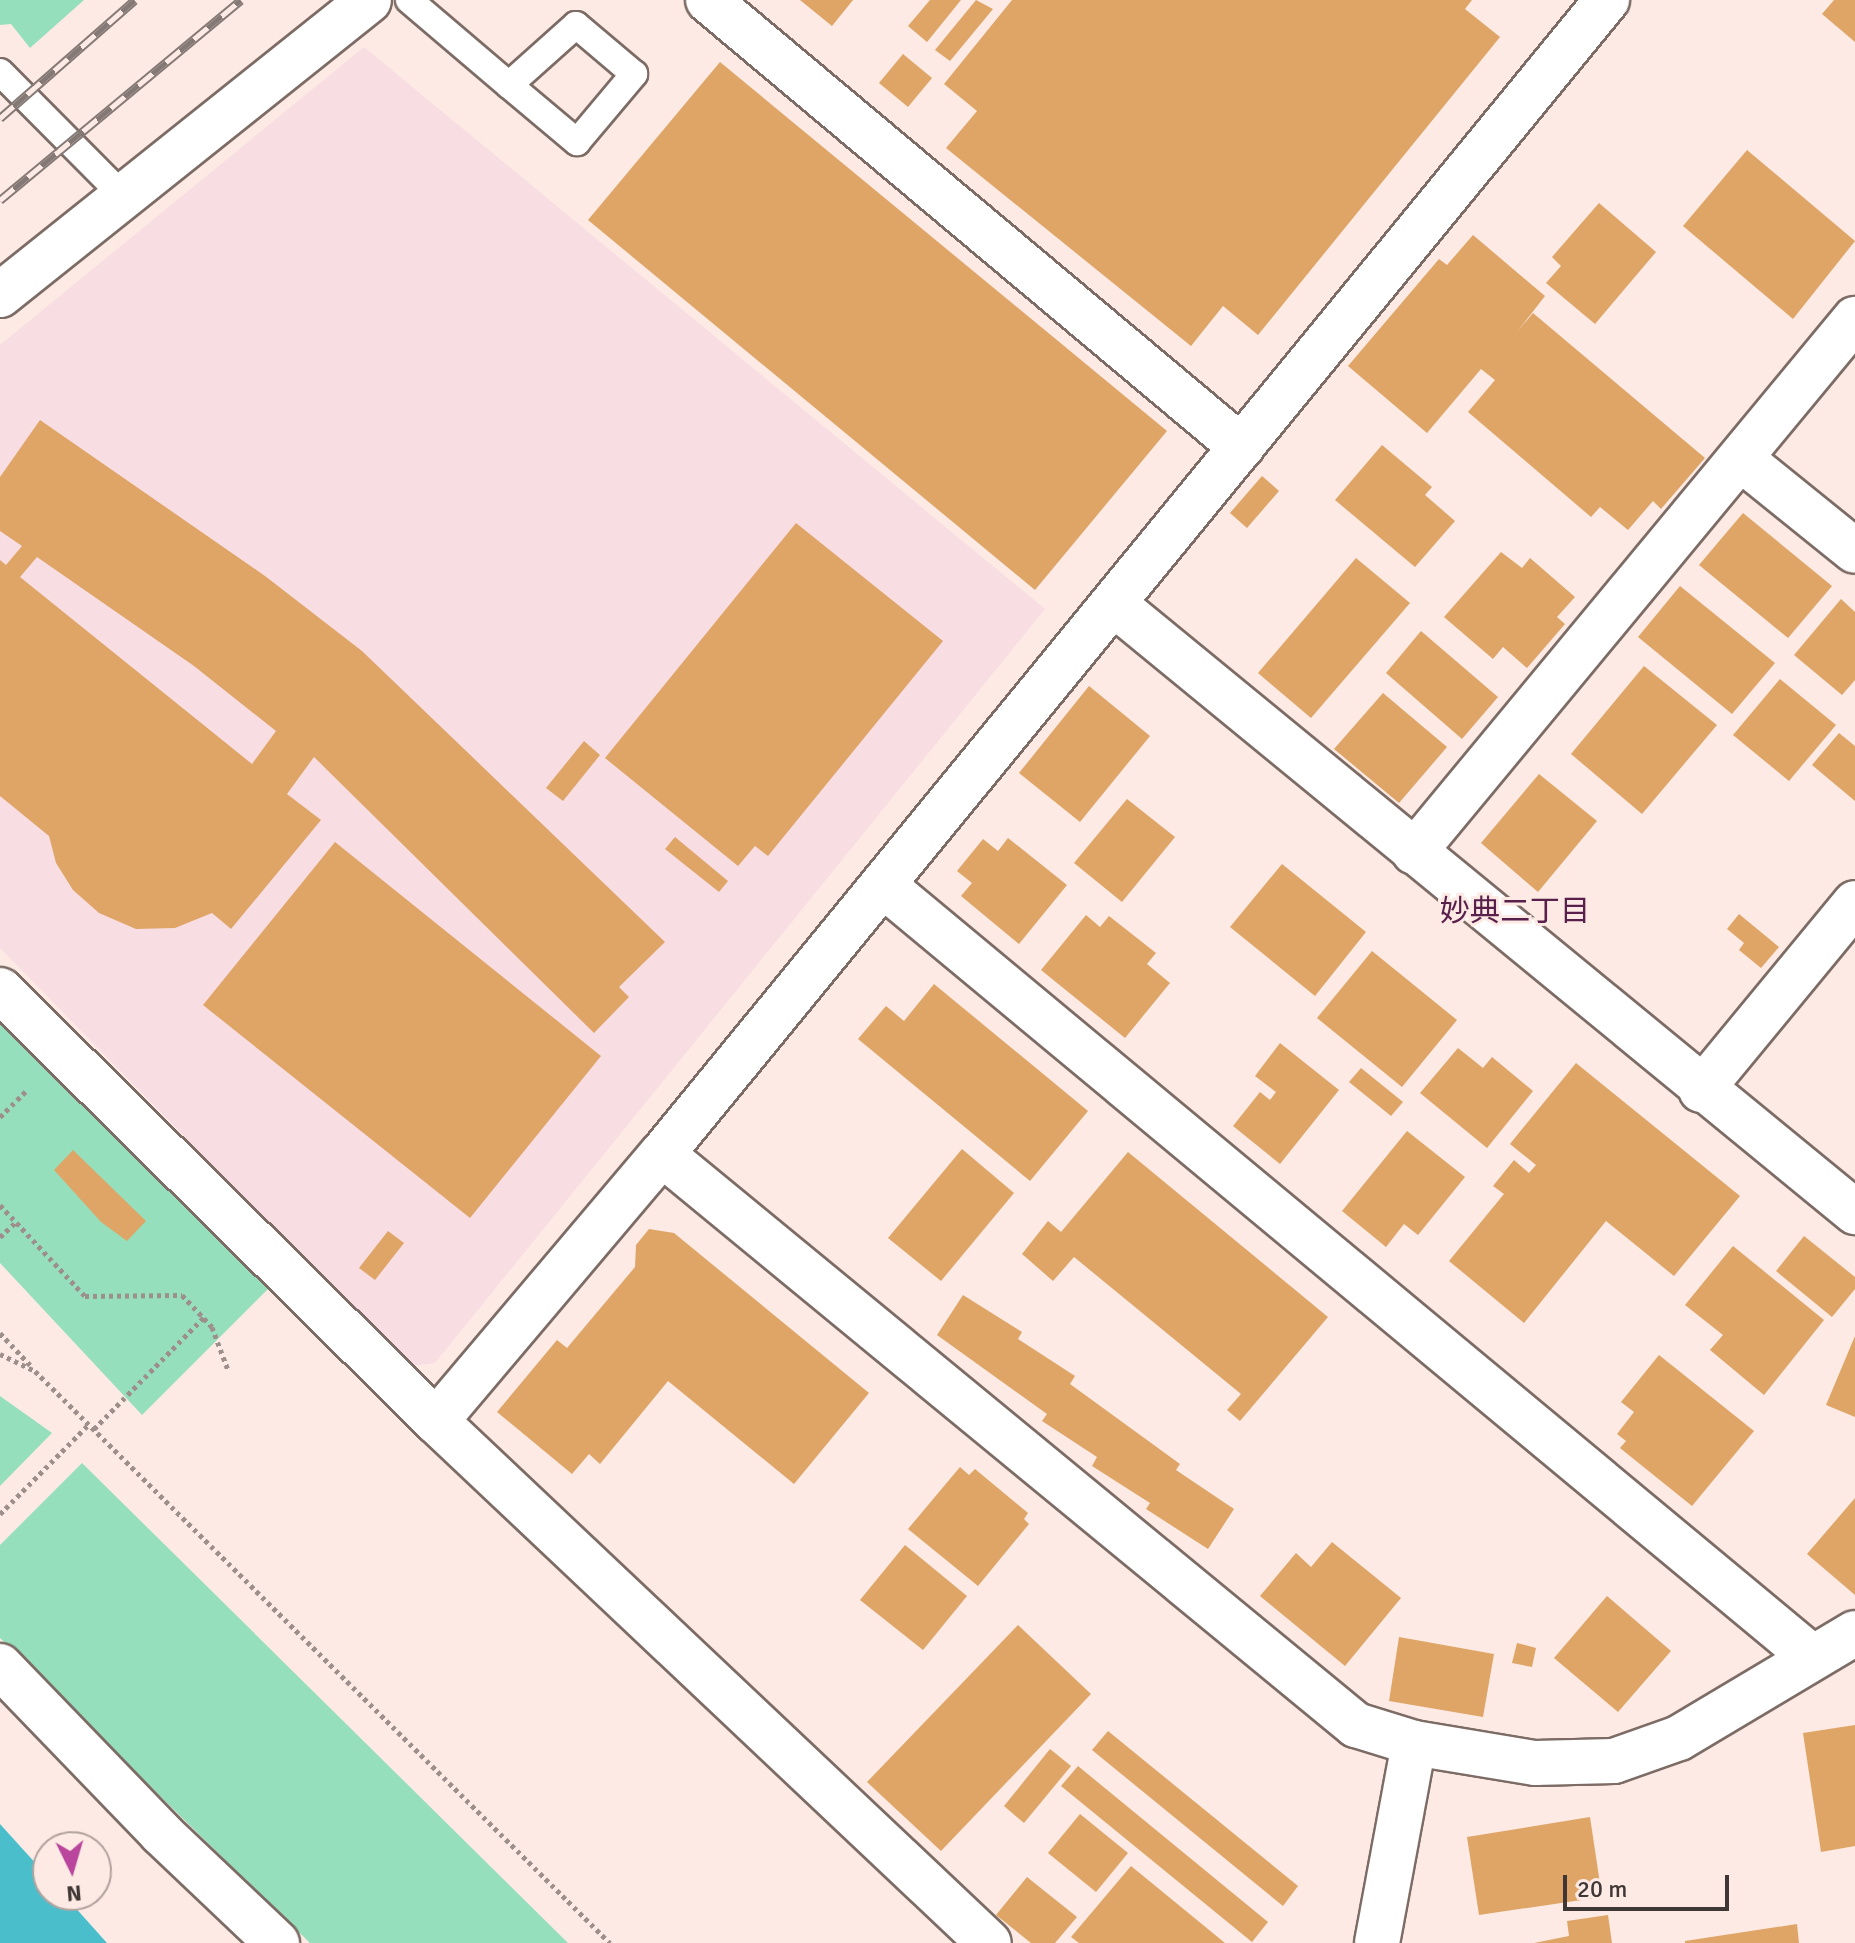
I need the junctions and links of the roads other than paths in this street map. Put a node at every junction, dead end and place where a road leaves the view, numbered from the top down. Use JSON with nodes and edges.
{"nodes":[{"id":1,"x":369,"y":0,"type":"edge"},
{"id":2,"x":409,"y":0,"type":"edge"},
{"id":3,"x":708,"y":0,"type":"edge"},
{"id":4,"x":1607,"y":0,"type":"edge"},
{"id":5,"x":0,"y":72,"type":"edge"},
{"id":6,"x":509,"y":85,"type":"junction"},
{"id":7,"x":123,"y":196,"type":"junction"},
{"id":8,"x":0,"y":295,"type":"edge"},
{"id":9,"x":1855,"y":319,"type":"edge"},
{"id":10,"x":1241,"y":447,"type":"junction"},
{"id":11,"x":1741,"y":459,"type":"junction"},
{"id":12,"x":1855,"y":551,"type":"edge"},
{"id":13,"x":1114,"y":604,"type":"junction"},
{"id":14,"x":1414,"y":852,"type":"junction"},
{"id":15,"x":883,"y":885,"type":"junction"},
{"id":16,"x":1855,"y":903,"type":"edge"},
{"id":17,"x":0,"y":990,"type":"edge"},
{"id":18,"x":1701,"y":1090,"type":"junction"},
{"id":19,"x":662,"y":1154,"type":"junction"},
{"id":20,"x":1855,"y":1212,"type":"edge"},
{"id":21,"x":436,"y":1421,"type":"junction"},
{"id":22,"x":1855,"y":1633,"type":"edge"},
{"id":23,"x":1812,"y":1657,"type":"junction"},
{"id":24,"x":0,"y":1666,"type":"edge"},
{"id":25,"x":1414,"y":1743,"type":"junction"},
{"id":26,"x":277,"y":1943,"type":"edge"},
{"id":27,"x":989,"y":1943,"type":"edge"},
{"id":28,"x":1377,"y":1943,"type":"edge"}],
"edges":[{"from":1,"to":7,"type":"street"},
{"from":2,"to":6,"type":"lane"},
{"from":3,"to":10,"type":"street"},
{"from":4,"to":10,"type":"street"},
{"from":5,"to":7,"type":"lane"},
{"from":6,"to":6,"type":"lane"},
{"from":7,"to":8,"type":"street"},
{"from":9,"to":11,"type":"street"},
{"from":10,"to":13,"type":"street"},
{"from":11,"to":12,"type":"street"},
{"from":11,"to":14,"type":"street"},
{"from":13,"to":14,"type":"street"},
{"from":13,"to":15,"type":"street"},
{"from":14,"to":18,"type":"street"},
{"from":15,"to":19,"type":"street"},
{"from":15,"to":23,"type":"street"},
{"from":16,"to":18,"type":"street"},
{"from":17,"to":21,"type":"street"},
{"from":18,"to":20,"type":"street"},
{"from":19,"to":21,"type":"street"},
{"from":19,"to":25,"type":"street"},
{"from":21,"to":27,"type":"street"},
{"from":22,"to":23,"type":"street"},
{"from":23,"to":25,"type":"street"},
{"from":24,"to":26,"type":"street"},
{"from":25,"to":28,"type":"street"}]}
